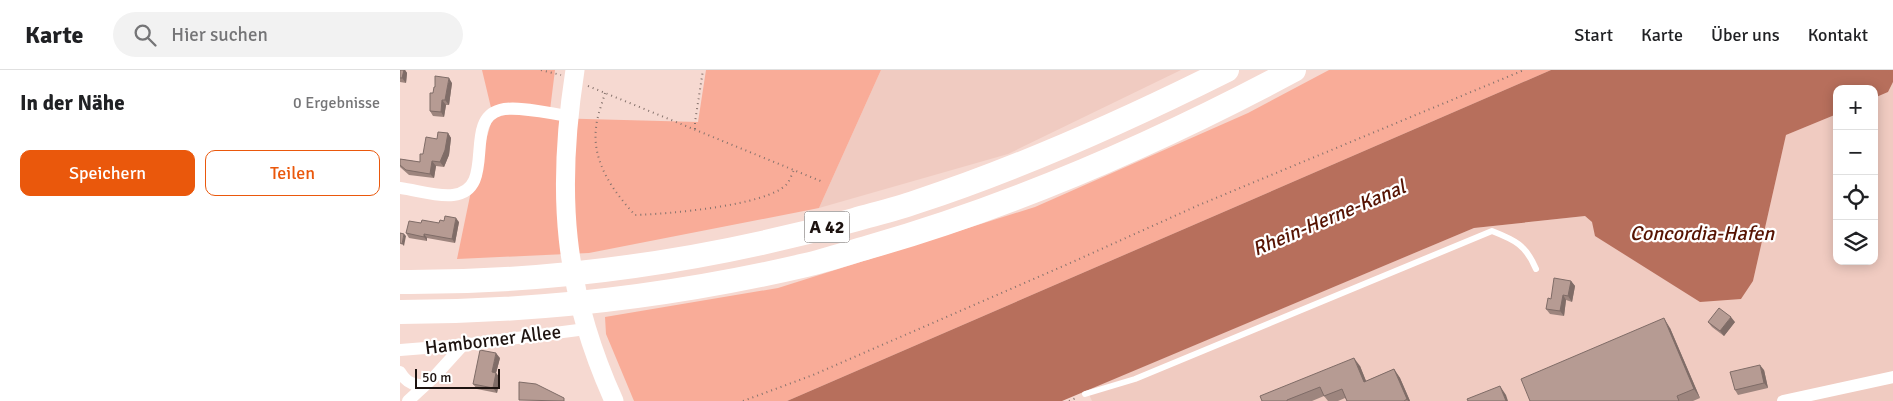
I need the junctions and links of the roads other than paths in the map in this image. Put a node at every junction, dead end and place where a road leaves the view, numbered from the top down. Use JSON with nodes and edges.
{"nodes":[{"id":1,"x":1227,"y":70,"type":"edge"},
{"id":2,"x":1294,"y":70,"type":"edge"},
{"id":3,"x":574,"y":74,"type":"edge"},
{"id":4,"x":569,"y":116,"type":"junction"},
{"id":5,"x":400,"y":188,"type":"edge"},
{"id":6,"x":1536,"y":269,"type":"dead end"},
{"id":7,"x":400,"y":282,"type":"edge"},
{"id":8,"x":400,"y":312,"type":"edge"},
{"id":9,"x":585,"y":324,"type":"junction"},
{"id":10,"x":463,"y":345,"type":"junction"},
{"id":11,"x":400,"y":350,"type":"edge"},
{"id":12,"x":400,"y":372,"type":"edge"},
{"id":13,"x":1893,"y":377,"type":"edge"},
{"id":14,"x":424,"y":385,"type":"junction"},
{"id":15,"x":1085,"y":394,"type":"dead end"},
{"id":16,"x":408,"y":401,"type":"edge"},
{"id":17,"x":614,"y":401,"type":"edge"},
{"id":18,"x":1783,"y":401,"type":"edge"}],
"edges":[{"from":1,"to":7,"type":"highway","number":"A 42"},
{"from":2,"to":8,"type":"highway","number":"A 42"},
{"from":3,"to":4,"type":"street"},
{"from":4,"to":5,"type":"street"},
{"from":4,"to":9,"type":"street"},
{"from":6,"to":15,"type":"lane"},
{"from":9,"to":10,"type":"street","name":"Hamborner Allee"},
{"from":9,"to":17,"type":"street"},
{"from":10,"to":11,"type":"street","name":"Hamborner Allee"},
{"from":10,"to":14,"type":"street"},
{"from":12,"to":14,"type":"street"},
{"from":13,"to":18,"type":"street"},
{"from":14,"to":16,"type":"street"}]}
